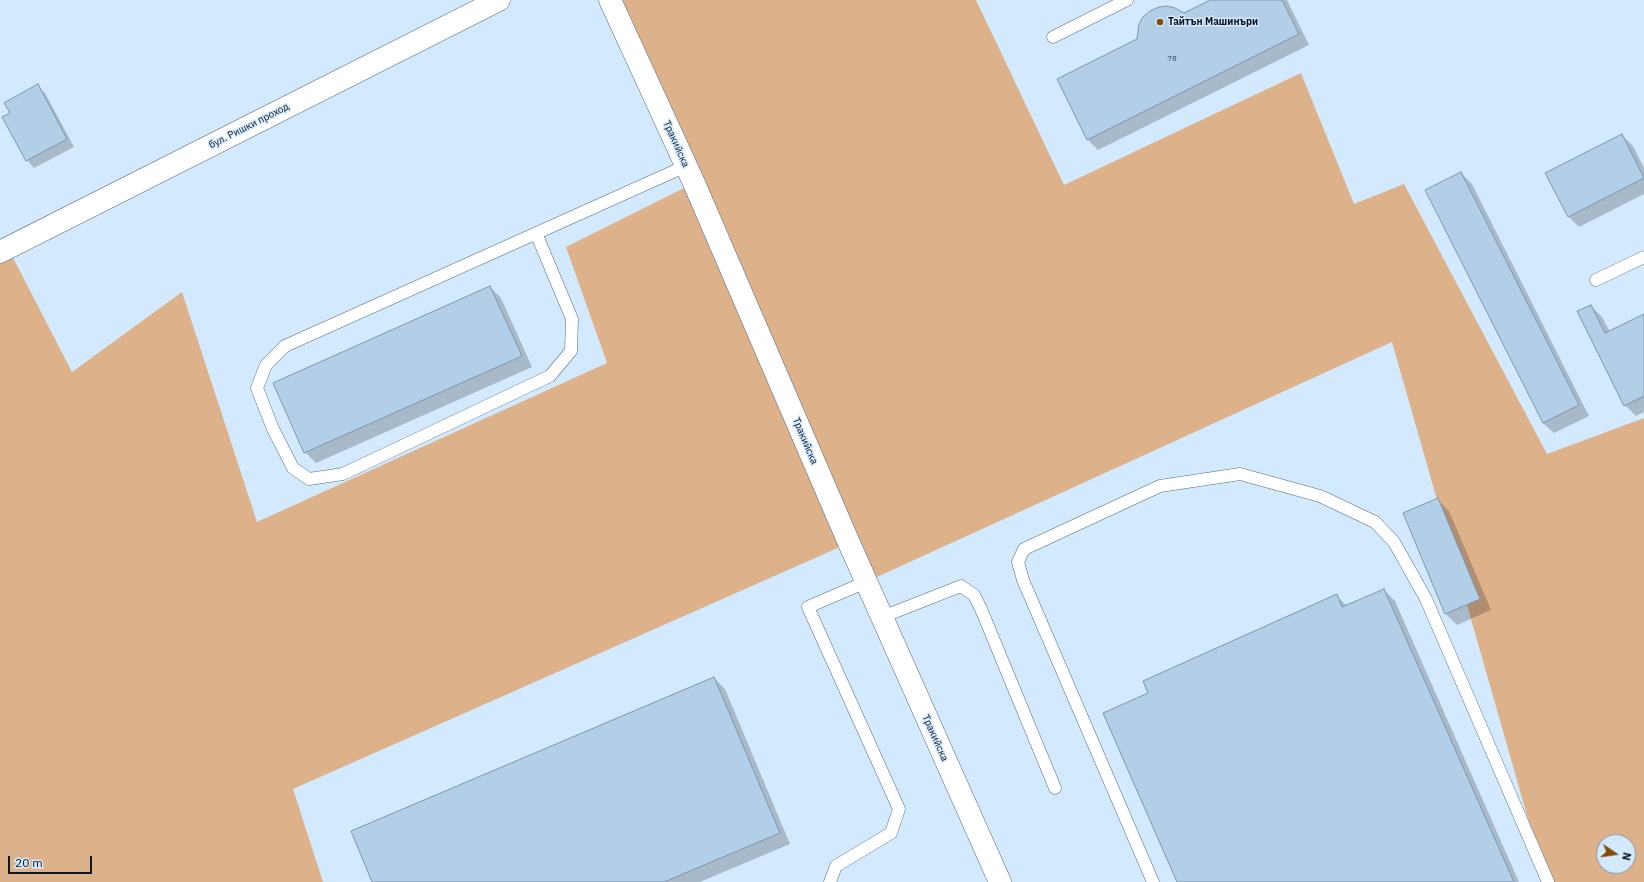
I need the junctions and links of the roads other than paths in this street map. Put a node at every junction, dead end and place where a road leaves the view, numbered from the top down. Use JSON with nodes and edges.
{"nodes":[{"id":1,"x":498,"y":0,"type":"edge"},
{"id":2,"x":610,"y":0,"type":"edge"},
{"id":3,"x":1127,"y":0,"type":"edge"},
{"id":4,"x":1053,"y":37,"type":"dead end"},
{"id":5,"x":686,"y":166,"type":"junction"},
{"id":6,"x":536,"y":233,"type":"junction"},
{"id":7,"x":0,"y":252,"type":"edge"},
{"id":8,"x":1644,"y":257,"type":"edge"},
{"id":9,"x":1596,"y":280,"type":"dead end"},
{"id":10,"x":866,"y":582,"type":"junction"},
{"id":11,"x":882,"y":617,"type":"junction"},
{"id":12,"x":1055,"y":788,"type":"dead end"},
{"id":13,"x":830,"y":882,"type":"edge"},
{"id":14,"x":1000,"y":882,"type":"edge"},
{"id":15,"x":1152,"y":882,"type":"edge"},
{"id":16,"x":1548,"y":882,"type":"edge"}],
"edges":[{"from":1,"to":7,"type":"street","name":"бул. Ришки проход"},
{"from":2,"to":5,"type":"street","name":"Тракийска"},
{"from":3,"to":4,"type":"lane"},
{"from":5,"to":6,"type":"lane"},
{"from":5,"to":10,"type":"street","name":"Тракийска"},
{"from":6,"to":6,"type":"lane"},
{"from":8,"to":9,"type":"lane"},
{"from":10,"to":11,"type":"street","name":"Тракийска"},
{"from":10,"to":13,"type":"lane"},
{"from":11,"to":12,"type":"lane"},
{"from":11,"to":14,"type":"street","name":"Тракийска"},
{"from":15,"to":16,"type":"lane"}]}
